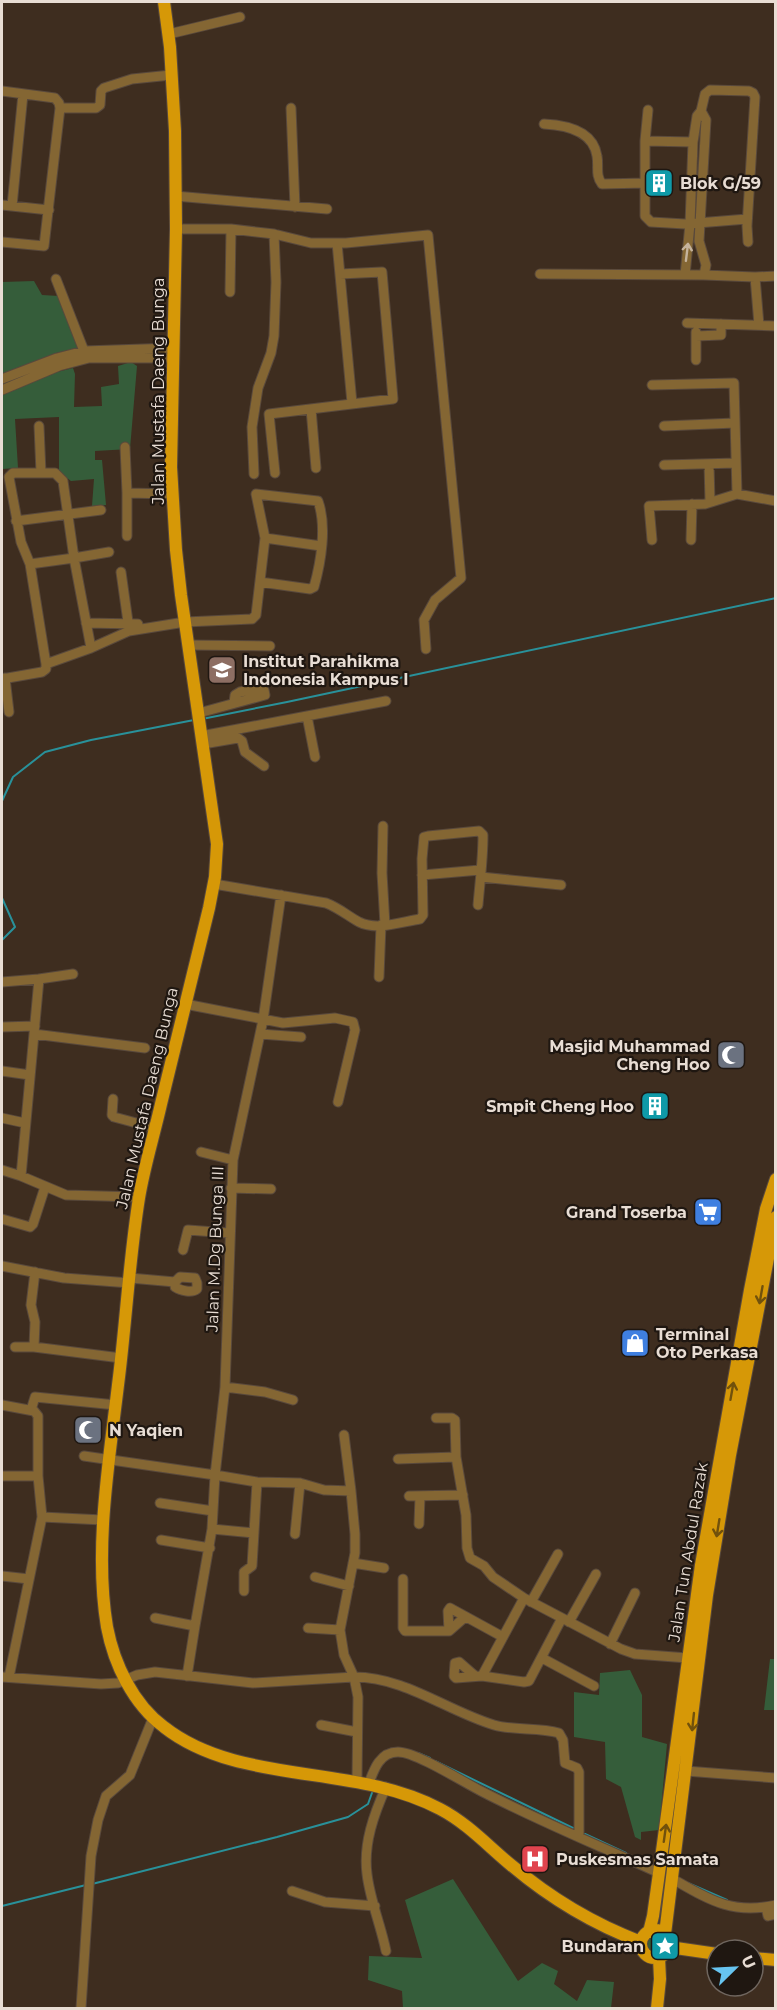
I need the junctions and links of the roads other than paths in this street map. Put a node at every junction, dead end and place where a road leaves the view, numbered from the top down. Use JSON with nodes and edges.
{"nodes":[{"id":1,"x":164,"y":2,"type":"edge"},
{"id":2,"x":240,"y":17,"type":"dead end"},
{"id":3,"x":169,"y":34,"type":"junction"},
{"id":4,"x":171,"y":75,"type":"junction"},
{"id":5,"x":2,"y":91,"type":"edge"},
{"id":6,"x":23,"y":94,"type":"junction"},
{"id":7,"x":60,"y":108,"type":"junction"},
{"id":8,"x":291,"y":108,"type":"dead end"},
{"id":9,"x":648,"y":110,"type":"dead end"},
{"id":10,"x":701,"y":111,"type":"junction"},
{"id":11,"x":544,"y":124,"type":"dead end"},
{"id":12,"x":645,"y":141,"type":"junction"},
{"id":13,"x":693,"y":142,"type":"junction"},
{"id":14,"x":645,"y":183,"type":"junction"},
{"id":15,"x":175,"y":196,"type":"junction"},
{"id":16,"x":7,"y":205,"type":"edge"},
{"id":17,"x":295,"y":207,"type":"junction"},
{"id":18,"x":327,"y":209,"type":"dead end"},
{"id":19,"x":49,"y":210,"type":"junction"},
{"id":20,"x":747,"y":219,"type":"junction"},
{"id":21,"x":695,"y":224,"type":"junction"},
{"id":22,"x":176,"y":229,"type":"junction"},
{"id":23,"x":231,"y":230,"type":"junction"},
{"id":24,"x":274,"y":234,"type":"junction"},
{"id":25,"x":2,"y":242,"type":"edge"},
{"id":26,"x":748,"y":242,"type":"dead end"},
{"id":27,"x":338,"y":243,"type":"junction"},
{"id":28,"x":340,"y":274,"type":"junction"},
{"id":29,"x":540,"y":274,"type":"dead end"},
{"id":30,"x":685,"y":275,"type":"junction"},
{"id":31,"x":704,"y":275,"type":"junction"},
{"id":32,"x":776,"y":276,"type":"edge"},
{"id":33,"x":755,"y":277,"type":"junction"},
{"id":34,"x":56,"y":279,"type":"dead end"},
{"id":35,"x":230,"y":292,"type":"dead end"},
{"id":36,"x":721,"y":324,"type":"junction"},
{"id":37,"x":759,"y":325,"type":"junction"},
{"id":38,"x":776,"y":326,"type":"edge"},
{"id":39,"x":696,"y":336,"type":"junction"},
{"id":40,"x":84,"y":351,"type":"junction"},
{"id":41,"x":151,"y":353,"type":"junction"},
{"id":42,"x":173,"y":353,"type":"junction"},
{"id":43,"x":696,"y":360,"type":"dead end"},
{"id":44,"x":2,"y":379,"type":"edge"},
{"id":45,"x":652,"y":385,"type":"dead end"},
{"id":46,"x":2,"y":390,"type":"edge"},
{"id":47,"x":352,"y":403,"type":"junction"},
{"id":48,"x":311,"y":408,"type":"junction"},
{"id":49,"x":735,"y":423,"type":"junction"},
{"id":50,"x":39,"y":426,"type":"dead end"},
{"id":51,"x":664,"y":426,"type":"dead end"},
{"id":52,"x":125,"y":447,"type":"dead end"},
{"id":53,"x":736,"y":463,"type":"junction"},
{"id":54,"x":709,"y":464,"type":"junction"},
{"id":55,"x":664,"y":465,"type":"dead end"},
{"id":56,"x":316,"y":468,"type":"dead end"},
{"id":57,"x":41,"y":472,"type":"junction"},
{"id":58,"x":275,"y":473,"type":"dead end"},
{"id":59,"x":254,"y":474,"type":"dead end"},
{"id":60,"x":127,"y":494,"type":"junction"},
{"id":61,"x":173,"y":494,"type":"junction"},
{"id":62,"x":737,"y":494,"type":"junction"},
{"id":63,"x":776,"y":501,"type":"edge"},
{"id":64,"x":710,"y":502,"type":"junction"},
{"id":65,"x":692,"y":504,"type":"junction"},
{"id":66,"x":101,"y":510,"type":"dead end"},
{"id":67,"x":69,"y":515,"type":"junction"},
{"id":68,"x":16,"y":521,"type":"junction"},
{"id":69,"x":127,"y":536,"type":"dead end"},
{"id":70,"x":265,"y":538,"type":"junction"},
{"id":71,"x":652,"y":540,"type":"dead end"},
{"id":72,"x":691,"y":540,"type":"dead end"},
{"id":73,"x":321,"y":546,"type":"junction"},
{"id":74,"x":109,"y":552,"type":"dead end"},
{"id":75,"x":74,"y":558,"type":"junction"},
{"id":76,"x":30,"y":564,"type":"junction"},
{"id":77,"x":121,"y":572,"type":"dead end"},
{"id":78,"x":260,"y":582,"type":"junction"},
{"id":79,"x":185,"y":622,"type":"junction"},
{"id":80,"x":86,"y":623,"type":"junction"},
{"id":81,"x":129,"y":628,"type":"junction"},
{"id":82,"x":188,"y":645,"type":"junction"},
{"id":83,"x":270,"y":646,"type":"dead end"},
{"id":84,"x":91,"y":648,"type":"junction"},
{"id":85,"x":426,"y":649,"type":"dead end"},
{"id":86,"x":46,"y":664,"type":"junction"},
{"id":87,"x":3,"y":679,"type":"edge"},
{"id":88,"x":386,"y":701,"type":"dead end"},
{"id":89,"x":234,"y":703,"type":"dead end"},
{"id":90,"x":9,"y":712,"type":"dead end"},
{"id":91,"x":199,"y":714,"type":"junction"},
{"id":92,"x":307,"y":716,"type":"junction"},
{"id":93,"x":202,"y":737,"type":"junction"},
{"id":94,"x":315,"y":757,"type":"dead end"},
{"id":95,"x":264,"y":766,"type":"dead end"},
{"id":96,"x":383,"y":826,"type":"dead end"},
{"id":97,"x":481,"y":873,"type":"junction"},
{"id":98,"x":423,"y":875,"type":"junction"},
{"id":99,"x":214,"y":884,"type":"junction"},
{"id":100,"x":561,"y":885,"type":"dead end"},
{"id":101,"x":280,"y":895,"type":"junction"},
{"id":102,"x":478,"y":905,"type":"dead end"},
{"id":103,"x":383,"y":925,"type":"junction"},
{"id":104,"x":73,"y":974,"type":"dead end"},
{"id":105,"x":379,"y":977,"type":"dead end"},
{"id":106,"x":39,"y":979,"type":"junction"},
{"id":107,"x":2,"y":982,"type":"edge"},
{"id":108,"x":185,"y":1004,"type":"junction"},
{"id":109,"x":263,"y":1020,"type":"junction"},
{"id":110,"x":2,"y":1027,"type":"edge"},
{"id":111,"x":34,"y":1030,"type":"junction"},
{"id":112,"x":260,"y":1034,"type":"junction"},
{"id":113,"x":301,"y":1037,"type":"dead end"},
{"id":114,"x":145,"y":1048,"type":"dead end"},
{"id":115,"x":2,"y":1071,"type":"edge"},
{"id":116,"x":30,"y":1075,"type":"junction"},
{"id":117,"x":113,"y":1099,"type":"dead end"},
{"id":118,"x":338,"y":1102,"type":"dead end"},
{"id":119,"x":2,"y":1118,"type":"edge"},
{"id":120,"x":25,"y":1124,"type":"junction"},
{"id":121,"x":155,"y":1128,"type":"junction"},
{"id":122,"x":201,"y":1152,"type":"dead end"},
{"id":123,"x":233,"y":1160,"type":"junction"},
{"id":124,"x":2,"y":1170,"type":"edge"},
{"id":125,"x":21,"y":1176,"type":"junction"},
{"id":126,"x":776,"y":1179,"type":"edge"},
{"id":127,"x":45,"y":1187,"type":"junction"},
{"id":128,"x":231,"y":1188,"type":"junction"},
{"id":129,"x":271,"y":1189,"type":"dead end"},
{"id":130,"x":139,"y":1197,"type":"junction"},
{"id":131,"x":776,"y":1217,"type":"edge"},
{"id":132,"x":2,"y":1219,"type":"edge"},
{"id":133,"x":230,"y":1233,"type":"junction"},
{"id":134,"x":183,"y":1250,"type":"dead end"},
{"id":135,"x":2,"y":1266,"type":"edge"},
{"id":136,"x":35,"y":1272,"type":"junction"},
{"id":137,"x":130,"y":1280,"type":"junction"},
{"id":138,"x":175,"y":1282,"type":"dead end"},
{"id":139,"x":15,"y":1347,"type":"dead end"},
{"id":140,"x":34,"y":1347,"type":"junction"},
{"id":141,"x":122,"y":1358,"type":"junction"},
{"id":142,"x":225,"y":1387,"type":"junction"},
{"id":143,"x":293,"y":1400,"type":"dead end"},
{"id":144,"x":2,"y":1405,"type":"edge"},
{"id":145,"x":116,"y":1405,"type":"junction"},
{"id":146,"x":31,"y":1410,"type":"junction"},
{"id":147,"x":436,"y":1418,"type":"dead end"},
{"id":148,"x":344,"y":1436,"type":"dead end"},
{"id":149,"x":84,"y":1456,"type":"dead end"},
{"id":150,"x":456,"y":1457,"type":"junction"},
{"id":151,"x":398,"y":1459,"type":"dead end"},
{"id":152,"x":109,"y":1460,"type":"junction"},
{"id":153,"x":215,"y":1475,"type":"junction"},
{"id":154,"x":2,"y":1476,"type":"edge"},
{"id":155,"x":38,"y":1476,"type":"junction"},
{"id":156,"x":257,"y":1482,"type":"junction"},
{"id":157,"x":300,"y":1484,"type":"junction"},
{"id":158,"x":351,"y":1491,"type":"junction"},
{"id":159,"x":463,"y":1495,"type":"junction"},
{"id":160,"x":409,"y":1496,"type":"dead end"},
{"id":161,"x":420,"y":1496,"type":"junction"},
{"id":162,"x":160,"y":1503,"type":"dead end"},
{"id":163,"x":213,"y":1511,"type":"junction"},
{"id":164,"x":42,"y":1517,"type":"junction"},
{"id":165,"x":103,"y":1520,"type":"junction"},
{"id":166,"x":419,"y":1524,"type":"dead end"},
{"id":167,"x":212,"y":1529,"type":"junction"},
{"id":168,"x":254,"y":1533,"type":"junction"},
{"id":169,"x":295,"y":1534,"type":"dead end"},
{"id":170,"x":161,"y":1540,"type":"dead end"},
{"id":171,"x":210,"y":1548,"type":"junction"},
{"id":172,"x":709,"y":1552,"type":"junction"},
{"id":173,"x":558,"y":1554,"type":"dead end"},
{"id":174,"x":353,"y":1563,"type":"junction"},
{"id":175,"x":384,"y":1568,"type":"dead end"},
{"id":176,"x":596,"y":1574,"type":"dead end"},
{"id":177,"x":2,"y":1576,"type":"edge"},
{"id":178,"x":315,"y":1577,"type":"dead end"},
{"id":179,"x":403,"y":1579,"type":"dead end"},
{"id":180,"x":29,"y":1580,"type":"junction"},
{"id":181,"x":349,"y":1586,"type":"junction"},
{"id":182,"x":244,"y":1591,"type":"dead end"},
{"id":183,"x":635,"y":1593,"type":"dead end"},
{"id":184,"x":528,"y":1600,"type":"junction"},
{"id":185,"x":465,"y":1617,"type":"junction"},
{"id":186,"x":155,"y":1618,"type":"dead end"},
{"id":187,"x":566,"y":1620,"type":"junction"},
{"id":188,"x":195,"y":1626,"type":"junction"},
{"id":189,"x":308,"y":1628,"type":"dead end"},
{"id":190,"x":340,"y":1630,"type":"junction"},
{"id":191,"x":449,"y":1631,"type":"junction"},
{"id":192,"x":503,"y":1637,"type":"junction"},
{"id":193,"x":610,"y":1644,"type":"junction"},
{"id":194,"x":542,"y":1658,"type":"junction"},
{"id":195,"x":688,"y":1658,"type":"junction"},
{"id":196,"x":188,"y":1676,"type":"junction"},
{"id":197,"x":5,"y":1677,"type":"edge"},
{"id":198,"x":354,"y":1677,"type":"junction"},
{"id":199,"x":125,"y":1680,"type":"junction"},
{"id":200,"x":594,"y":1686,"type":"dead end"},
{"id":201,"x":153,"y":1718,"type":"junction"},
{"id":202,"x":321,"y":1725,"type":"dead end"},
{"id":203,"x":357,"y":1732,"type":"junction"},
{"id":204,"x":683,"y":1764,"type":"junction"},
{"id":205,"x":776,"y":1778,"type":"edge"},
{"id":206,"x":357,"y":1781,"type":"junction"},
{"id":207,"x":377,"y":1785,"type":"junction"},
{"id":208,"x":579,"y":1836,"type":"junction"},
{"id":209,"x":665,"y":1876,"type":"junction"},
{"id":210,"x":292,"y":1891,"type":"dead end"},
{"id":211,"x":375,"y":1906,"type":"junction"},
{"id":212,"x":770,"y":1910,"type":"edge"},
{"id":213,"x":665,"y":1934,"type":"junction"},
{"id":214,"x":645,"y":1937,"type":"junction"},
{"id":215,"x":669,"y":1947,"type":"junction"},
{"id":216,"x":386,"y":1952,"type":"dead end"},
{"id":217,"x":705,"y":1952,"type":"edge"},
{"id":218,"x":659,"y":1958,"type":"junction"},
{"id":219,"x":81,"y":2008,"type":"edge"},
{"id":220,"x":657,"y":2008,"type":"edge"}],
"edges":[{"from":1,"to":3,"type":"main road","name":"Jalan Mustafa Daeng Bunga"},
{"from":2,"to":3,"type":"street"},
{"from":3,"to":4,"type":"main road","name":"Jalan Mustafa Daeng Bunga"},
{"from":4,"to":7,"type":"street"},
{"from":4,"to":15,"type":"main road","name":"Jalan Mustafa Daeng Bunga"},
{"from":5,"to":6,"type":"street"},
{"from":6,"to":7,"type":"street"},
{"from":6,"to":16,"type":"street"},
{"from":7,"to":19,"type":"street"},
{"from":8,"to":17,"type":"street"},
{"from":9,"to":12,"type":"street"},
{"from":10,"to":13,"type":"street"},
{"from":10,"to":20,"type":"street"},
{"from":10,"to":21,"type":"street"},
{"from":11,"to":14,"type":"street"},
{"from":12,"to":13,"type":"street"},
{"from":12,"to":14,"type":"street"},
{"from":13,"to":21,"type":"street"},
{"from":14,"to":21,"type":"street"},
{"from":15,"to":17,"type":"street"},
{"from":15,"to":22,"type":"main road","name":"Jalan Mustafa Daeng Bunga"},
{"from":16,"to":19,"type":"street"},
{"from":17,"to":18,"type":"street"},
{"from":19,"to":25,"type":"street"},
{"from":20,"to":21,"type":"street"},
{"from":20,"to":26,"type":"street"},
{"from":30,"to":21,"type":"street","one_way":true},
{"from":21,"to":31,"type":"street"},
{"from":22,"to":23,"type":"street"},
{"from":22,"to":42,"type":"main road","name":"Jalan Mustafa Daeng Bunga"},
{"from":23,"to":24,"type":"street"},
{"from":23,"to":35,"type":"street"},
{"from":24,"to":27,"type":"street"},
{"from":24,"to":59,"type":"street"},
{"from":27,"to":28,"type":"street"},
{"from":27,"to":85,"type":"street"},
{"from":28,"to":47,"type":"street"},
{"from":28,"to":47,"type":"street"},
{"from":29,"to":30,"type":"street"},
{"from":30,"to":31,"type":"street"},
{"from":31,"to":33,"type":"street"},
{"from":32,"to":33,"type":"street"},
{"from":33,"to":37,"type":"street"},
{"from":34,"to":40,"type":"street"},
{"from":36,"to":37,"type":"street"},
{"from":36,"to":39,"type":"street"},
{"from":36,"to":39,"type":"street"},
{"from":37,"to":38,"type":"street"},
{"from":39,"to":43,"type":"street"},
{"from":40,"to":41,"type":"street"},
{"from":40,"to":44,"type":"street"},
{"from":41,"to":42,"type":"street"},
{"from":41,"to":46,"type":"street"},
{"from":42,"to":61,"type":"main road","name":"Jalan Mustafa Daeng Bunga"},
{"from":45,"to":49,"type":"street"},
{"from":47,"to":48,"type":"street"},
{"from":48,"to":56,"type":"street"},
{"from":48,"to":58,"type":"street"},
{"from":49,"to":51,"type":"street"},
{"from":49,"to":53,"type":"street"},
{"from":50,"to":57,"type":"street"},
{"from":52,"to":60,"type":"street"},
{"from":53,"to":54,"type":"street"},
{"from":53,"to":62,"type":"street"},
{"from":54,"to":55,"type":"street"},
{"from":54,"to":64,"type":"street"},
{"from":57,"to":67,"type":"street"},
{"from":57,"to":68,"type":"street"},
{"from":60,"to":61,"type":"street"},
{"from":60,"to":69,"type":"street"},
{"from":61,"to":79,"type":"main road","name":"Jalan Mustafa Daeng Bunga"},
{"from":62,"to":63,"type":"street"},
{"from":62,"to":64,"type":"street"},
{"from":64,"to":65,"type":"street"},
{"from":65,"to":71,"type":"street"},
{"from":65,"to":72,"type":"street"},
{"from":66,"to":67,"type":"street"},
{"from":67,"to":68,"type":"street"},
{"from":67,"to":75,"type":"street"},
{"from":68,"to":76,"type":"street"},
{"from":70,"to":73,"type":"street"},
{"from":70,"to":73,"type":"street"},
{"from":70,"to":78,"type":"street"},
{"from":73,"to":78,"type":"street"},
{"from":74,"to":75,"type":"street"},
{"from":75,"to":76,"type":"street"},
{"from":75,"to":80,"type":"street"},
{"from":76,"to":86,"type":"street"},
{"from":77,"to":81,"type":"street"},
{"from":78,"to":79,"type":"street"},
{"from":79,"to":81,"type":"street"},
{"from":79,"to":82,"type":"main road","name":"Jalan Mustafa Daeng Bunga"},
{"from":80,"to":81,"type":"street"},
{"from":80,"to":84,"type":"street"},
{"from":81,"to":84,"type":"street"},
{"from":82,"to":83,"type":"street"},
{"from":82,"to":91,"type":"main road","name":"Jalan Mustafa Daeng Bunga"},
{"from":84,"to":86,"type":"street"},
{"from":86,"to":87,"type":"street"},
{"from":87,"to":90,"type":"street"},
{"from":88,"to":92,"type":"street"},
{"from":89,"to":91,"type":"street"},
{"from":91,"to":93,"type":"main road","name":"Jalan Mustafa Daeng Bunga"},
{"from":92,"to":93,"type":"street"},
{"from":92,"to":94,"type":"street"},
{"from":93,"to":95,"type":"street"},
{"from":93,"to":99,"type":"main road","name":"Jalan Mustafa Daeng Bunga"},
{"from":96,"to":103,"type":"street"},
{"from":97,"to":98,"type":"street"},
{"from":97,"to":98,"type":"street"},
{"from":97,"to":100,"type":"street"},
{"from":97,"to":102,"type":"street"},
{"from":98,"to":103,"type":"street"},
{"from":99,"to":101,"type":"street"},
{"from":99,"to":108,"type":"main road","name":"Jalan Mustafa Daeng Bunga"},
{"from":101,"to":103,"type":"street"},
{"from":101,"to":109,"type":"street","name":"Jalan M.Dg Bunga III"},
{"from":103,"to":105,"type":"street"},
{"from":104,"to":106,"type":"street"},
{"from":106,"to":107,"type":"street"},
{"from":106,"to":111,"type":"street"},
{"from":108,"to":109,"type":"street"},
{"from":108,"to":121,"type":"main road","name":"Jalan Mustafa Daeng Bunga"},
{"from":109,"to":112,"type":"street","name":"Jalan M.Dg Bunga III"},
{"from":109,"to":118,"type":"street"},
{"from":110,"to":111,"type":"street"},
{"from":111,"to":114,"type":"street"},
{"from":111,"to":116,"type":"street"},
{"from":112,"to":113,"type":"street"},
{"from":112,"to":123,"type":"street","name":"Jalan M.Dg Bunga III"},
{"from":115,"to":116,"type":"street"},
{"from":116,"to":120,"type":"street"},
{"from":117,"to":121,"type":"street"},
{"from":119,"to":120,"type":"street"},
{"from":120,"to":125,"type":"street"},
{"from":121,"to":130,"type":"main road","name":"Jalan Mustafa Daeng Bunga"},
{"from":122,"to":123,"type":"street"},
{"from":123,"to":128,"type":"street","name":"Jalan M.Dg Bunga III"},
{"from":124,"to":125,"type":"street"},
{"from":125,"to":127,"type":"street"},
{"from":172,"to":126,"type":"main road","name":"Jalan Tun Abdul Razak","one_way":true},
{"from":127,"to":130,"type":"street"},
{"from":127,"to":132,"type":"street"},
{"from":128,"to":129,"type":"street"},
{"from":128,"to":133,"type":"street","name":"Jalan M.Dg Bunga III"},
{"from":130,"to":137,"type":"main road","name":"Jalan Mustafa Daeng Bunga"},
{"from":131,"to":172,"type":"main road","name":"Jalan Tun Abdul Razak","one_way":true},
{"from":133,"to":134,"type":"street"},
{"from":133,"to":142,"type":"street","name":"Jalan M.Dg Bunga III"},
{"from":135,"to":136,"type":"street"},
{"from":136,"to":137,"type":"street"},
{"from":136,"to":140,"type":"street"},
{"from":137,"to":138,"type":"street"},
{"from":137,"to":141,"type":"main road","name":"Jalan Mustafa Daeng Bunga"},
{"from":139,"to":140,"type":"street"},
{"from":140,"to":141,"type":"street"},
{"from":141,"to":145,"type":"main road","name":"Jalan Mustafa Daeng Bunga"},
{"from":142,"to":143,"type":"street"},
{"from":142,"to":153,"type":"street","name":"Jalan M.Dg Bunga III"},
{"from":144,"to":146,"type":"street"},
{"from":145,"to":146,"type":"street"},
{"from":145,"to":152,"type":"main road","name":"Jalan Mustafa Daeng Bunga"},
{"from":146,"to":155,"type":"street"},
{"from":147,"to":150,"type":"street"},
{"from":148,"to":158,"type":"street"},
{"from":149,"to":152,"type":"street"},
{"from":150,"to":151,"type":"street"},
{"from":150,"to":159,"type":"street"},
{"from":152,"to":153,"type":"street"},
{"from":152,"to":165,"type":"main road","name":"Jalan Mustafa Daeng Bunga"},
{"from":153,"to":156,"type":"street"},
{"from":153,"to":163,"type":"street","name":"Jalan M.Dg Bunga III"},
{"from":154,"to":155,"type":"street"},
{"from":155,"to":164,"type":"street"},
{"from":156,"to":157,"type":"street"},
{"from":156,"to":168,"type":"street"},
{"from":157,"to":158,"type":"street"},
{"from":157,"to":169,"type":"street"},
{"from":158,"to":174,"type":"street"},
{"from":159,"to":161,"type":"street"},
{"from":159,"to":184,"type":"street"},
{"from":160,"to":161,"type":"street"},
{"from":161,"to":166,"type":"street"},
{"from":162,"to":163,"type":"street"},
{"from":163,"to":167,"type":"street","name":"Jalan M.Dg Bunga III"},
{"from":164,"to":165,"type":"street"},
{"from":164,"to":180,"type":"street"},
{"from":165,"to":199,"type":"main road","name":"Jalan Mustafa Daeng Bunga"},
{"from":167,"to":168,"type":"street"},
{"from":167,"to":171,"type":"street","name":"Jalan M.Dg Bunga III"},
{"from":168,"to":182,"type":"street"},
{"from":170,"to":171,"type":"street"},
{"from":171,"to":188,"type":"street","name":"Jalan M.Dg Bunga III"},
{"from":172,"to":195,"type":"main road","name":"Jalan Tun Abdul Razak"},
{"from":172,"to":204,"type":"main road","name":"Jalan Tun Abdul Razak","one_way":true},
{"from":173,"to":184,"type":"street"},
{"from":174,"to":175,"type":"street"},
{"from":174,"to":181,"type":"street"},
{"from":176,"to":187,"type":"street"},
{"from":177,"to":180,"type":"street"},
{"from":178,"to":181,"type":"street"},
{"from":179,"to":191,"type":"street"},
{"from":180,"to":197,"type":"street"},
{"from":181,"to":190,"type":"street"},
{"from":183,"to":193,"type":"street"},
{"from":184,"to":187,"type":"street"},
{"from":184,"to":192,"type":"street"},
{"from":185,"to":191,"type":"street"},
{"from":185,"to":191,"type":"street"},
{"from":185,"to":192,"type":"street"},
{"from":186,"to":188,"type":"street"},
{"from":187,"to":193,"type":"street"},
{"from":187,"to":194,"type":"street"},
{"from":188,"to":196,"type":"street","name":"Jalan M.Dg Bunga III"},
{"from":189,"to":190,"type":"street"},
{"from":190,"to":198,"type":"street"},
{"from":192,"to":194,"type":"street"},
{"from":193,"to":195,"type":"street"},
{"from":194,"to":200,"type":"street"},
{"from":195,"to":204,"type":"main road","name":"Jalan Tun Abdul Razak"},
{"from":196,"to":198,"type":"street"},
{"from":196,"to":199,"type":"street"},
{"from":197,"to":199,"type":"street"},
{"from":198,"to":203,"type":"street"},
{"from":198,"to":208,"type":"street"},
{"from":199,"to":201,"type":"main road","name":"Jalan Mustafa Daeng Bunga"},
{"from":201,"to":206,"type":"main road","name":"Jalan Mustafa Daeng Bunga"},
{"from":201,"to":219,"type":"street"},
{"from":202,"to":203,"type":"street"},
{"from":203,"to":206,"type":"street"},
{"from":204,"to":205,"type":"street"},
{"from":204,"to":209,"type":"main road","name":"Jalan Tun Abdul Razak"},
{"from":206,"to":207,"type":"main road","name":"Jalan Mustafa Daeng Bunga"},
{"from":207,"to":208,"type":"street"},
{"from":207,"to":211,"type":"street"},
{"from":207,"to":214,"type":"main road","name":"Jalan Mustafa Daeng Bunga"},
{"from":208,"to":209,"type":"street"},
{"from":209,"to":212,"type":"street"},
{"from":209,"to":213,"type":"main road","name":"Jalan Tun Abdul Razak"},
{"from":209,"to":214,"type":"main road","name":"Jalan Tun Abdul Razak"},
{"from":210,"to":211,"type":"street"},
{"from":211,"to":216,"type":"street"},
{"from":213,"to":214,"type":"main road"},
{"from":213,"to":215,"type":"main road"},
{"from":214,"to":218,"type":"main road"},
{"from":215,"to":217,"type":"main road"},
{"from":215,"to":218,"type":"main road"},
{"from":218,"to":220,"type":"main road"}]}
